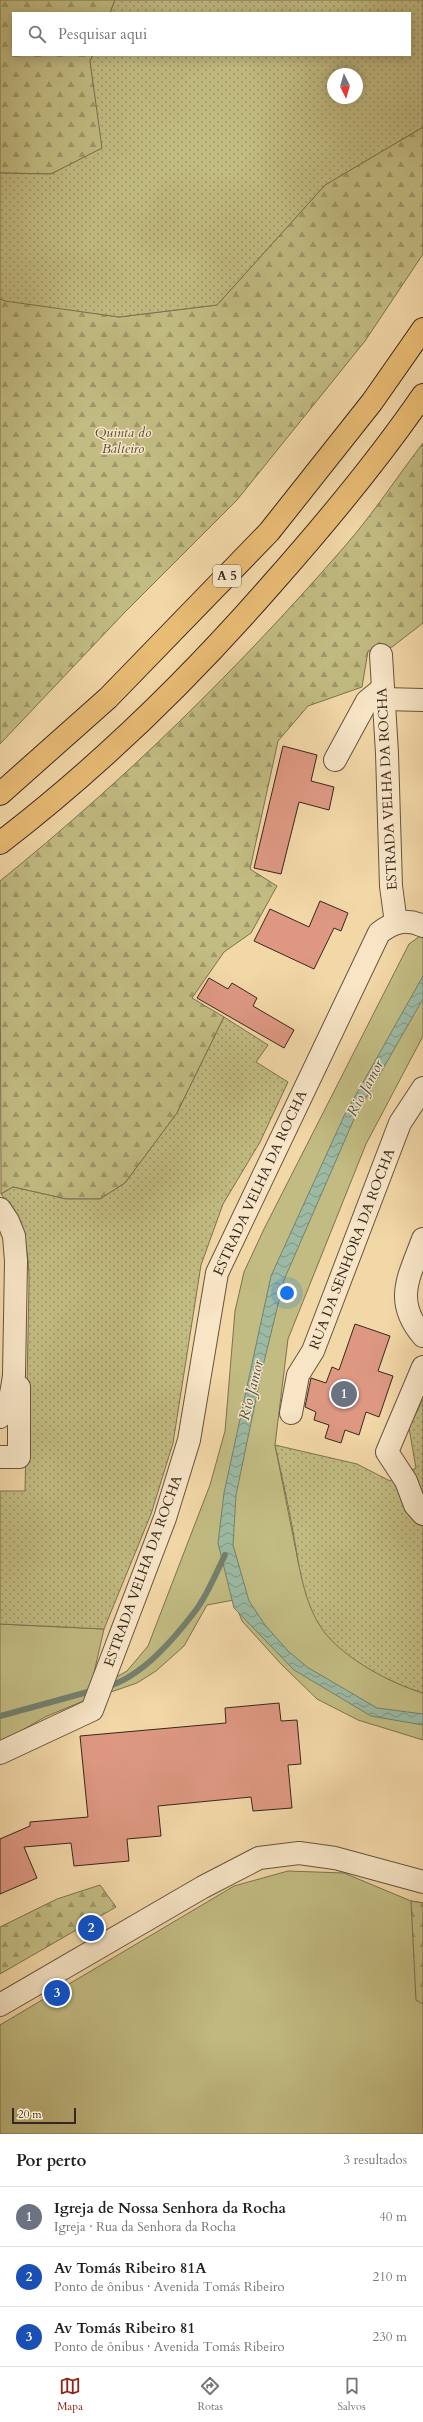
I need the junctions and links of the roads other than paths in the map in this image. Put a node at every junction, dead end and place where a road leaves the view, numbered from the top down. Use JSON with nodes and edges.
{"nodes":[{"id":1,"x":423,"y":329,"type":"edge"},
{"id":2,"x":423,"y":395,"type":"edge"},
{"id":3,"x":381,"y":655,"type":"dead end"},
{"id":4,"x":383,"y":694,"type":"junction"},
{"id":5,"x":423,"y":700,"type":"edge"},
{"id":6,"x":335,"y":760,"type":"dead end"},
{"id":7,"x":0,"y":794,"type":"edge"},
{"id":8,"x":0,"y":843,"type":"edge"},
{"id":9,"x":396,"y":923,"type":"junction"},
{"id":10,"x":423,"y":926,"type":"edge"},
{"id":11,"x":423,"y":1088,"type":"edge"},
{"id":12,"x":0,"y":1209,"type":"edge"},
{"id":13,"x":423,"y":1239,"type":"edge"},
{"id":14,"x":423,"y":1336,"type":"edge"},
{"id":15,"x":16,"y":1350,"type":"junction"},
{"id":16,"x":423,"y":1367,"type":"edge"},
{"id":17,"x":291,"y":1413,"type":"dead end"},
{"id":18,"x":0,"y":1417,"type":"edge"},
{"id":19,"x":0,"y":1427,"type":"edge"},
{"id":20,"x":9,"y":1453,"type":"edge"},
{"id":21,"x":423,"y":1514,"type":"edge"},
{"id":22,"x":0,"y":1753,"type":"edge"},
{"id":23,"x":423,"y":1882,"type":"edge"},
{"id":24,"x":0,"y":2005,"type":"edge"}],
"edges":[{"from":1,"to":7,"type":"highway","number":"A 5"},
{"from":2,"to":8,"type":"highway"},
{"from":3,"to":4,"type":"street","name":"ESTRADA VELHA DA ROCHA"},
{"from":4,"to":5,"type":"street"},
{"from":4,"to":6,"type":"street"},
{"from":4,"to":9,"type":"street","name":"ESTRADA VELHA DA ROCHA"},
{"from":9,"to":10,"type":"street"},
{"from":9,"to":22,"type":"street","name":"ESTRADA VELHA DA ROCHA"},
{"from":11,"to":17,"type":"street","name":"RUA DA SENHORA DA ROCHA"},
{"from":12,"to":15,"type":"street"},
{"from":13,"to":14,"type":"street"},
{"from":15,"to":18,"type":"street"},
{"from":15,"to":20,"type":"street"},
{"from":16,"to":21,"type":"street"},
{"from":19,"to":20,"type":"street"},
{"from":23,"to":24,"type":"street"}]}
